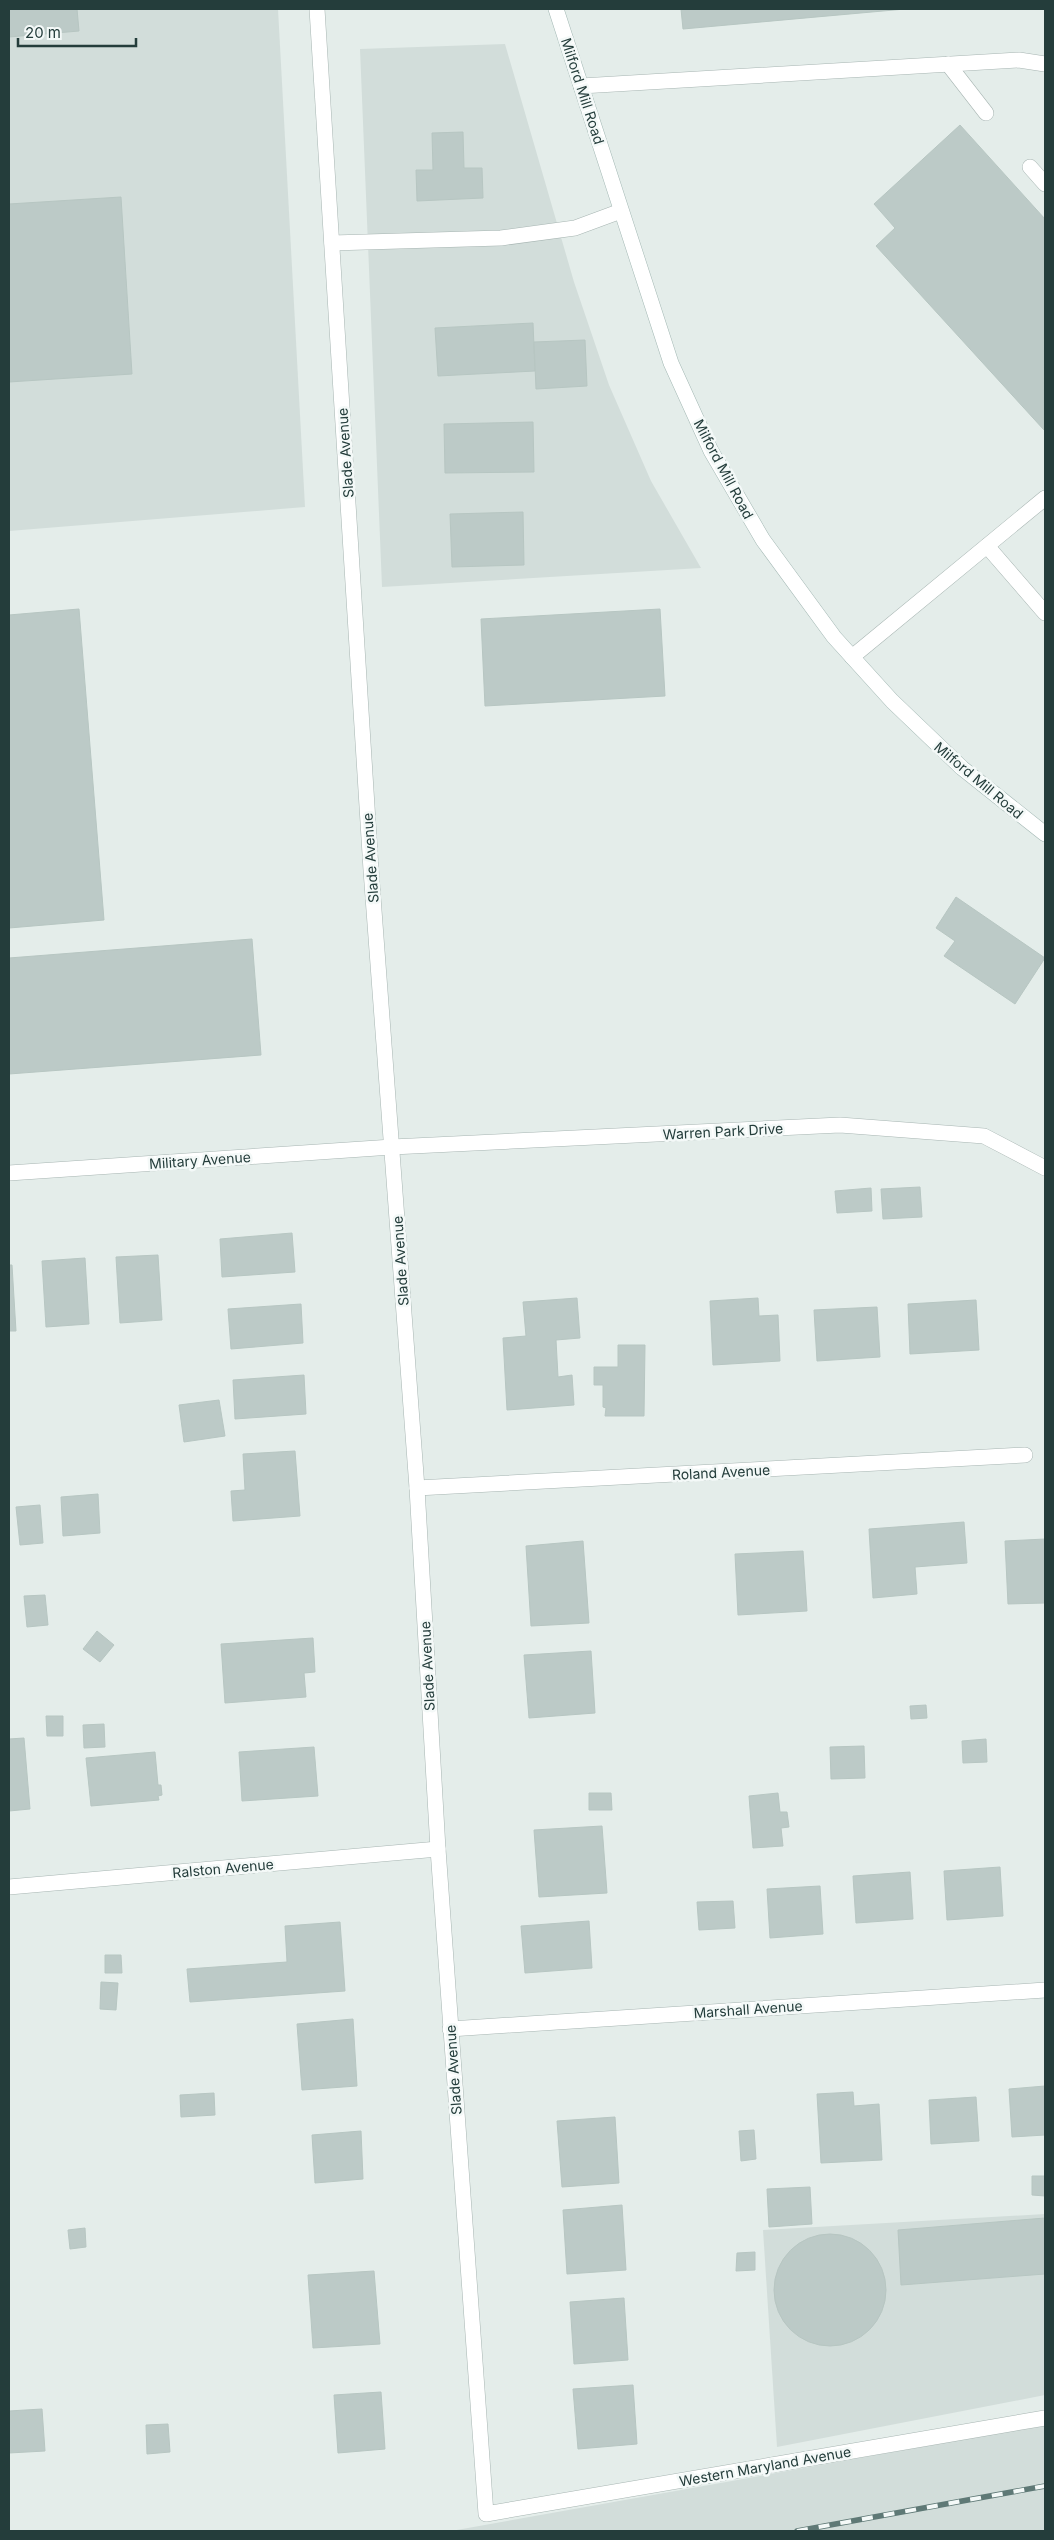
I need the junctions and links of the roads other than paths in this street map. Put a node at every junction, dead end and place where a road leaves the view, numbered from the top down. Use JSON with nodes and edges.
{"nodes":[{"id":1,"x":317,"y":9,"type":"edge"},
{"id":2,"x":556,"y":9,"type":"edge"},
{"id":3,"x":948,"y":64,"type":"junction"},
{"id":4,"x":1045,"y":64,"type":"edge"},
{"id":5,"x":581,"y":86,"type":"junction"},
{"id":6,"x":986,"y":113,"type":"dead end"},
{"id":7,"x":1030,"y":167,"type":"dead end"},
{"id":8,"x":1045,"y":184,"type":"edge"},
{"id":9,"x":621,"y":211,"type":"junction"},
{"id":10,"x":332,"y":243,"type":"junction"},
{"id":11,"x":1045,"y":498,"type":"edge"},
{"id":12,"x":987,"y":546,"type":"junction"},
{"id":13,"x":1045,"y":613,"type":"edge"},
{"id":14,"x":852,"y":657,"type":"junction"},
{"id":15,"x":1045,"y":834,"type":"edge"},
{"id":16,"x":392,"y":1147,"type":"junction"},
{"id":17,"x":1045,"y":1168,"type":"edge"},
{"id":18,"x":9,"y":1173,"type":"edge"},
{"id":19,"x":1025,"y":1455,"type":"dead end"},
{"id":20,"x":417,"y":1488,"type":"junction"},
{"id":21,"x":438,"y":1849,"type":"junction"},
{"id":22,"x":9,"y":1887,"type":"edge"},
{"id":23,"x":1045,"y":1990,"type":"edge"},
{"id":24,"x":450,"y":2029,"type":"junction"},
{"id":25,"x":1045,"y":2418,"type":"edge"},
{"id":26,"x":486,"y":2514,"type":"joint"}],
"edges":[{"from":1,"to":10,"type":"street","name":"Slade Avenue"},
{"from":2,"to":5,"type":"street","name":"Milford Mill Road"},
{"from":3,"to":4,"type":"street"},
{"from":3,"to":5,"type":"street"},
{"from":3,"to":6,"type":"street"},
{"from":5,"to":9,"type":"street","name":"Milford Mill Road"},
{"from":7,"to":8,"type":"street"},
{"from":9,"to":10,"type":"street"},
{"from":9,"to":14,"type":"street","name":"Milford Mill Road"},
{"from":10,"to":16,"type":"street","name":"Slade Avenue"},
{"from":11,"to":12,"type":"street"},
{"from":12,"to":13,"type":"street"},
{"from":12,"to":14,"type":"street"},
{"from":14,"to":15,"type":"street","name":"Milford Mill Road"},
{"from":16,"to":17,"type":"street","name":"Warren Park Drive"},
{"from":16,"to":18,"type":"street","name":"Military Avenue"},
{"from":16,"to":20,"type":"street","name":"Slade Avenue"},
{"from":19,"to":20,"type":"street","name":"Roland Avenue"},
{"from":20,"to":21,"type":"street","name":"Slade Avenue"},
{"from":21,"to":22,"type":"street","name":"Ralston Avenue"},
{"from":21,"to":24,"type":"street","name":"Slade Avenue"},
{"from":23,"to":24,"type":"street","name":"Marshall Avenue"},
{"from":24,"to":26,"type":"street","name":"Slade Avenue"},
{"from":25,"to":26,"type":"street","name":"Western Maryland Avenue"}]}
